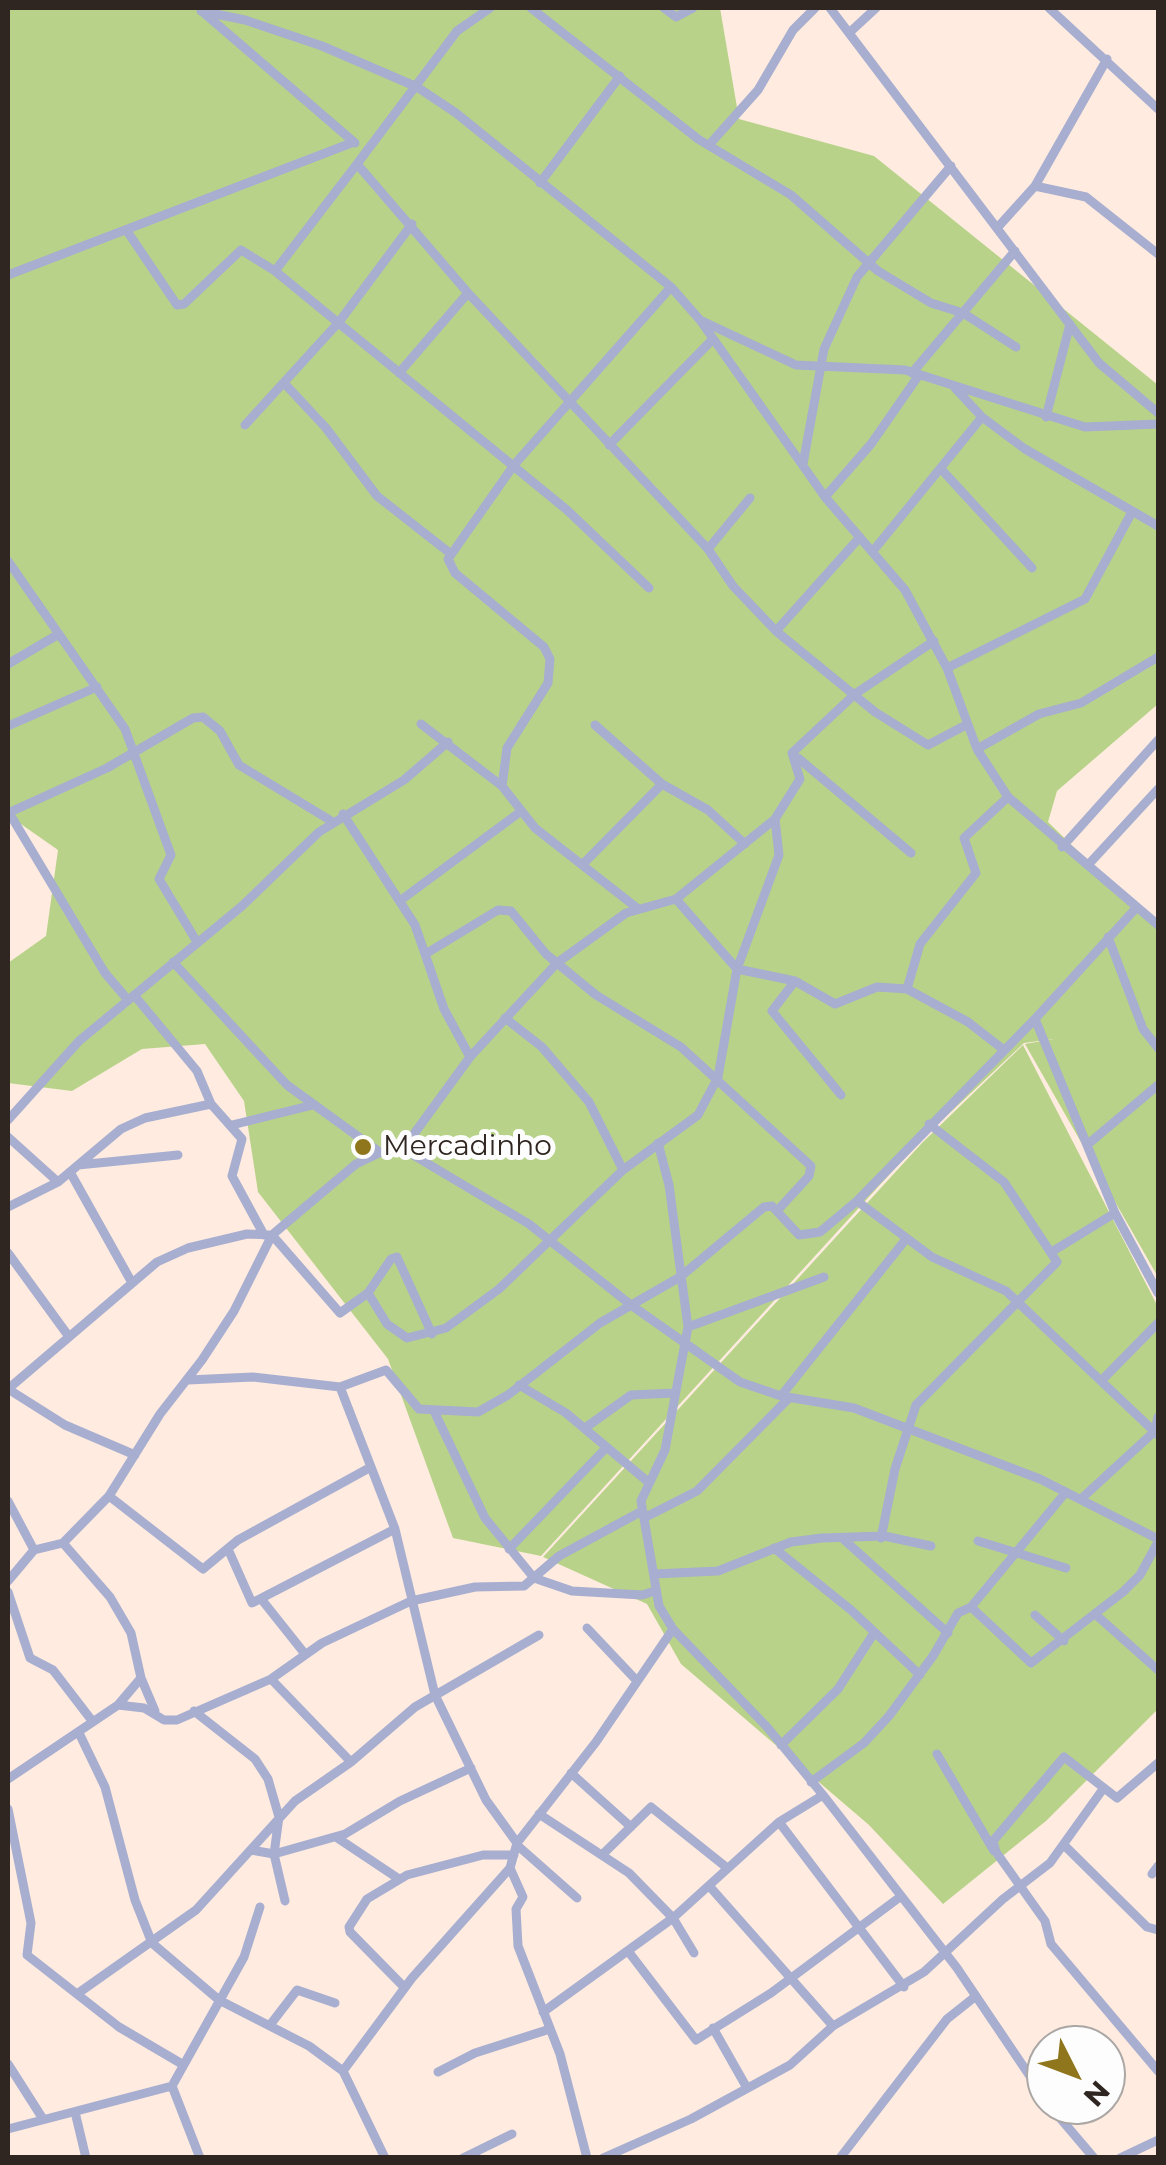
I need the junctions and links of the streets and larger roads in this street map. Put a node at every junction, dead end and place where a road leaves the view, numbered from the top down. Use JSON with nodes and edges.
{"nodes":[{"id":1,"x":490,"y":8,"type":"edge"},
{"id":2,"x":531,"y":8,"type":"edge"},
{"id":3,"x":664,"y":8,"type":"edge"},
{"id":4,"x":693,"y":8,"type":"edge"},
{"id":5,"x":815,"y":8,"type":"edge"},
{"id":6,"x":830,"y":8,"type":"edge"},
{"id":7,"x":876,"y":8,"type":"edge"},
{"id":8,"x":1048,"y":8,"type":"edge"},
{"id":9,"x":199,"y":9,"type":"edge"},
{"id":10,"x":849,"y":32,"type":"junction"},
{"id":11,"x":1107,"y":60,"type":"junction"},
{"id":12,"x":620,"y":76,"type":"junction"},
{"id":13,"x":417,"y":88,"type":"junction"},
{"id":14,"x":1158,"y":110,"type":"edge"},
{"id":15,"x":354,"y":142,"type":"junction"},
{"id":16,"x":709,"y":146,"type":"junction"},
{"id":17,"x":365,"y":151,"type":"junction"},
{"id":18,"x":357,"y":164,"type":"junction"},
{"id":19,"x":951,"y":166,"type":"junction"},
{"id":20,"x":540,"y":183,"type":"junction"},
{"id":21,"x":1035,"y":186,"type":"junction"},
{"id":22,"x":412,"y":224,"type":"junction"},
{"id":23,"x":998,"y":227,"type":"junction"},
{"id":24,"x":127,"y":231,"type":"junction"},
{"id":25,"x":1015,"y":251,"type":"junction"},
{"id":26,"x":1158,"y":254,"type":"edge"},
{"id":27,"x":868,"y":263,"type":"junction"},
{"id":28,"x":275,"y":271,"type":"junction"},
{"id":29,"x":8,"y":274,"type":"edge"},
{"id":30,"x":671,"y":288,"type":"junction"},
{"id":31,"x":468,"y":293,"type":"junction"},
{"id":32,"x":963,"y":314,"type":"junction"},
{"id":33,"x":700,"y":320,"type":"junction"},
{"id":34,"x":339,"y":322,"type":"junction"},
{"id":35,"x":1070,"y":324,"type":"junction"},
{"id":36,"x":714,"y":339,"type":"junction"},
{"id":37,"x":1016,"y":346,"type":"dead end"},
{"id":38,"x":820,"y":368,"type":"junction"},
{"id":39,"x":399,"y":372,"type":"junction"},
{"id":40,"x":916,"y":374,"type":"junction"},
{"id":41,"x":285,"y":384,"type":"junction"},
{"id":42,"x":954,"y":387,"type":"junction"},
{"id":43,"x":568,"y":402,"type":"junction"},
{"id":44,"x":1157,"y":408,"type":"edge"},
{"id":45,"x":982,"y":417,"type":"junction"},
{"id":46,"x":1046,"y":417,"type":"junction"},
{"id":47,"x":1158,"y":424,"type":"edge"},
{"id":48,"x":245,"y":425,"type":"dead end"},
{"id":49,"x":609,"y":445,"type":"junction"},
{"id":50,"x":803,"y":464,"type":"junction"},
{"id":51,"x":514,"y":465,"type":"junction"},
{"id":52,"x":942,"y":470,"type":"junction"},
{"id":53,"x":825,"y":497,"type":"junction"},
{"id":54,"x":750,"y":498,"type":"dead end"},
{"id":55,"x":1132,"y":512,"type":"junction"},
{"id":56,"x":1158,"y":526,"type":"edge"},
{"id":57,"x":860,"y":537,"type":"junction"},
{"id":58,"x":708,"y":549,"type":"junction"},
{"id":59,"x":873,"y":551,"type":"junction"},
{"id":60,"x":451,"y":554,"type":"junction"},
{"id":61,"x":8,"y":561,"type":"edge"},
{"id":62,"x":1032,"y":568,"type":"dead end"},
{"id":63,"x":650,"y":588,"type":"dead end"},
{"id":64,"x":776,"y":631,"type":"junction"},
{"id":65,"x":59,"y":634,"type":"junction"},
{"id":66,"x":934,"y":641,"type":"junction"},
{"id":67,"x":1158,"y":657,"type":"edge"},
{"id":68,"x":8,"y":664,"type":"edge"},
{"id":69,"x":946,"y":668,"type":"junction"},
{"id":70,"x":97,"y":687,"type":"junction"},
{"id":71,"x":854,"y":694,"type":"junction"},
{"id":72,"x":421,"y":724,"type":"dead end"},
{"id":73,"x":595,"y":725,"type":"dead end"},
{"id":74,"x":966,"y":725,"type":"junction"},
{"id":75,"x":8,"y":726,"type":"edge"},
{"id":76,"x":1158,"y":740,"type":"edge"},
{"id":77,"x":448,"y":742,"type":"junction"},
{"id":78,"x":976,"y":749,"type":"junction"},
{"id":79,"x":134,"y":750,"type":"junction"},
{"id":80,"x":792,"y":753,"type":"junction"},
{"id":81,"x":662,"y":784,"type":"junction"},
{"id":82,"x":502,"y":786,"type":"junction"},
{"id":83,"x":1158,"y":789,"type":"edge"},
{"id":84,"x":1008,"y":798,"type":"junction"},
{"id":85,"x":8,"y":812,"type":"edge"},
{"id":86,"x":520,"y":812,"type":"junction"},
{"id":87,"x":343,"y":814,"type":"junction"},
{"id":88,"x":775,"y":819,"type":"junction"},
{"id":89,"x":333,"y":822,"type":"junction"},
{"id":90,"x":745,"y":844,"type":"junction"},
{"id":91,"x":1062,"y":847,"type":"junction"},
{"id":92,"x":911,"y":853,"type":"dead end"},
{"id":93,"x":584,"y":864,"type":"junction"},
{"id":94,"x":1088,"y":864,"type":"junction"},
{"id":95,"x":676,"y":898,"type":"junction"},
{"id":96,"x":401,"y":900,"type":"junction"},
{"id":97,"x":1138,"y":907,"type":"junction"},
{"id":98,"x":637,"y":908,"type":"junction"},
{"id":99,"x":1158,"y":925,"type":"edge"},
{"id":100,"x":1108,"y":937,"type":"junction"},
{"id":101,"x":197,"y":942,"type":"junction"},
{"id":102,"x":427,"y":953,"type":"junction"},
{"id":103,"x":173,"y":962,"type":"junction"},
{"id":104,"x":557,"y":963,"type":"junction"},
{"id":105,"x":737,"y":969,"type":"junction"},
{"id":106,"x":795,"y":981,"type":"junction"},
{"id":107,"x":908,"y":989,"type":"junction"},
{"id":108,"x":131,"y":998,"type":"junction"},
{"id":109,"x":504,"y":1018,"type":"junction"},
{"id":110,"x":1035,"y":1019,"type":"junction"},
{"id":111,"x":1158,"y":1048,"type":"edge"},
{"id":112,"x":1004,"y":1050,"type":"junction"},
{"id":113,"x":470,"y":1057,"type":"junction"},
{"id":114,"x":718,"y":1076,"type":"junction"},
{"id":115,"x":1158,"y":1085,"type":"edge"},
{"id":116,"x":841,"y":1095,"type":"dead end"},
{"id":117,"x":211,"y":1104,"type":"junction"},
{"id":118,"x":313,"y":1106,"type":"junction"},
{"id":119,"x":8,"y":1120,"type":"edge"},
{"id":120,"x":930,"y":1124,"type":"junction"},
{"id":121,"x":232,"y":1125,"type":"junction"},
{"id":122,"x":8,"y":1137,"type":"edge"},
{"id":123,"x":658,"y":1142,"type":"junction"},
{"id":124,"x":1087,"y":1144,"type":"junction"},
{"id":125,"x":403,"y":1149,"type":"junction"},
{"id":126,"x":378,"y":1151,"type":"junction"},
{"id":127,"x":178,"y":1156,"type":"dead end"},
{"id":128,"x":74,"y":1168,"type":"junction"},
{"id":129,"x":623,"y":1170,"type":"junction"},
{"id":130,"x":58,"y":1182,"type":"junction"},
{"id":131,"x":856,"y":1201,"type":"junction"},
{"id":132,"x":8,"y":1207,"type":"edge"},
{"id":133,"x":777,"y":1211,"type":"junction"},
{"id":134,"x":1115,"y":1213,"type":"junction"},
{"id":135,"x":268,"y":1235,"type":"junction"},
{"id":136,"x":906,"y":1238,"type":"junction"},
{"id":137,"x":552,"y":1240,"type":"junction"},
{"id":138,"x":1053,"y":1251,"type":"junction"},
{"id":139,"x":8,"y":1253,"type":"edge"},
{"id":140,"x":824,"y":1276,"type":"dead end"},
{"id":141,"x":680,"y":1277,"type":"junction"},
{"id":142,"x":131,"y":1281,"type":"junction"},
{"id":143,"x":368,"y":1293,"type":"junction"},
{"id":144,"x":1158,"y":1293,"type":"edge"},
{"id":145,"x":1018,"y":1300,"type":"junction"},
{"id":146,"x":631,"y":1305,"type":"junction"},
{"id":147,"x":1158,"y":1324,"type":"edge"},
{"id":148,"x":688,"y":1327,"type":"junction"},
{"id":149,"x":67,"y":1334,"type":"junction"},
{"id":150,"x":432,"y":1334,"type":"junction"},
{"id":151,"x":683,"y":1340,"type":"junction"},
{"id":152,"x":188,"y":1380,"type":"junction"},
{"id":153,"x":1101,"y":1381,"type":"junction"},
{"id":154,"x":519,"y":1386,"type":"junction"},
{"id":155,"x":340,"y":1387,"type":"junction"},
{"id":156,"x":8,"y":1389,"type":"edge"},
{"id":157,"x":675,"y":1392,"type":"junction"},
{"id":158,"x":786,"y":1397,"type":"junction"},
{"id":159,"x":434,"y":1411,"type":"junction"},
{"id":160,"x":1158,"y":1417,"type":"edge"},
{"id":161,"x":586,"y":1428,"type":"junction"},
{"id":162,"x":906,"y":1430,"type":"junction"},
{"id":163,"x":1157,"y":1433,"type":"edge"},
{"id":164,"x":606,"y":1448,"type":"junction"},
{"id":165,"x":135,"y":1455,"type":"junction"},
{"id":166,"x":371,"y":1467,"type":"junction"},
{"id":167,"x":647,"y":1481,"type":"junction"},
{"id":168,"x":1066,"y":1492,"type":"junction"},
{"id":169,"x":109,"y":1496,"type":"junction"},
{"id":170,"x":1082,"y":1498,"type":"junction"},
{"id":171,"x":8,"y":1501,"type":"edge"},
{"id":172,"x":643,"y":1515,"type":"junction"},
{"id":173,"x":395,"y":1529,"type":"junction"},
{"id":174,"x":841,"y":1538,"type":"junction"},
{"id":175,"x":881,"y":1538,"type":"junction"},
{"id":176,"x":1158,"y":1538,"type":"edge"},
{"id":177,"x":978,"y":1541,"type":"dead end"},
{"id":178,"x":63,"y":1543,"type":"junction"},
{"id":179,"x":931,"y":1546,"type":"dead end"},
{"id":180,"x":774,"y":1548,"type":"junction"},
{"id":181,"x":228,"y":1549,"type":"junction"},
{"id":182,"x":509,"y":1549,"type":"junction"},
{"id":183,"x":34,"y":1550,"type":"junction"},
{"id":184,"x":1018,"y":1553,"type":"junction"},
{"id":185,"x":1066,"y":1568,"type":"dead end"},
{"id":186,"x":654,"y":1574,"type":"junction"},
{"id":187,"x":534,"y":1578,"type":"junction"},
{"id":188,"x":8,"y":1581,"type":"edge"},
{"id":189,"x":655,"y":1591,"type":"junction"},
{"id":190,"x":8,"y":1592,"type":"edge"},
{"id":191,"x":262,"y":1600,"type":"junction"},
{"id":192,"x":411,"y":1600,"type":"junction"},
{"id":193,"x":971,"y":1607,"type":"junction"},
{"id":194,"x":1036,"y":1614,"type":"dead end"},
{"id":195,"x":1096,"y":1614,"type":"junction"},
{"id":196,"x":586,"y":1628,"type":"dead end"},
{"id":197,"x":672,"y":1629,"type":"junction"},
{"id":198,"x":948,"y":1632,"type":"junction"},
{"id":199,"x":874,"y":1633,"type":"junction"},
{"id":200,"x":539,"y":1635,"type":"dead end"},
{"id":201,"x":1064,"y":1641,"type":"junction"},
{"id":202,"x":305,"y":1654,"type":"junction"},
{"id":203,"x":1158,"y":1670,"type":"edge"},
{"id":204,"x":920,"y":1675,"type":"junction"},
{"id":205,"x":141,"y":1678,"type":"junction"},
{"id":206,"x":271,"y":1679,"type":"junction"},
{"id":207,"x":637,"y":1681,"type":"junction"},
{"id":208,"x":435,"y":1695,"type":"junction"},
{"id":209,"x":118,"y":1705,"type":"junction"},
{"id":210,"x":194,"y":1711,"type":"junction"},
{"id":211,"x":155,"y":1712,"type":"junction"},
{"id":212,"x":93,"y":1722,"type":"junction"},
{"id":213,"x":79,"y":1733,"type":"junction"},
{"id":214,"x":780,"y":1745,"type":"junction"},
{"id":215,"x":937,"y":1754,"type":"dead end"},
{"id":216,"x":351,"y":1762,"type":"junction"},
{"id":217,"x":1158,"y":1762,"type":"edge"},
{"id":218,"x":471,"y":1768,"type":"junction"},
{"id":219,"x":571,"y":1773,"type":"junction"},
{"id":220,"x":8,"y":1779,"type":"edge"},
{"id":221,"x":810,"y":1782,"type":"junction"},
{"id":222,"x":1103,"y":1789,"type":"junction"},
{"id":223,"x":824,"y":1795,"type":"junction"},
{"id":224,"x":8,"y":1809,"type":"edge"},
{"id":225,"x":540,"y":1814,"type":"junction"},
{"id":226,"x":279,"y":1816,"type":"junction"},
{"id":227,"x":780,"y":1822,"type":"junction"},
{"id":228,"x":632,"y":1827,"type":"junction"},
{"id":229,"x":336,"y":1838,"type":"junction"},
{"id":230,"x":989,"y":1838,"type":"junction"},
{"id":231,"x":1066,"y":1846,"type":"junction"},
{"id":232,"x":516,"y":1848,"type":"junction"},
{"id":233,"x":251,"y":1850,"type":"junction"},
{"id":234,"x":274,"y":1854,"type":"junction"},
{"id":235,"x":603,"y":1854,"type":"junction"},
{"id":236,"x":510,"y":1868,"type":"junction"},
{"id":237,"x":726,"y":1868,"type":"junction"},
{"id":238,"x":399,"y":1878,"type":"junction"},
{"id":239,"x":1021,"y":1884,"type":"junction"},
{"id":240,"x":711,"y":1888,"type":"junction"},
{"id":241,"x":900,"y":1897,"type":"junction"},
{"id":242,"x":577,"y":1898,"type":"dead end"},
{"id":243,"x":284,"y":1901,"type":"dead end"},
{"id":244,"x":260,"y":1907,"type":"dead end"},
{"id":245,"x":674,"y":1918,"type":"junction"},
{"id":246,"x":855,"y":1926,"type":"junction"},
{"id":247,"x":1158,"y":1930,"type":"edge"},
{"id":248,"x":152,"y":1943,"type":"junction"},
{"id":249,"x":628,"y":1951,"type":"junction"},
{"id":250,"x":694,"y":1953,"type":"dead end"},
{"id":251,"x":946,"y":1954,"type":"junction"},
{"id":252,"x":794,"y":1977,"type":"junction"},
{"id":253,"x":404,"y":1987,"type":"junction"},
{"id":254,"x":904,"y":1987,"type":"junction"},
{"id":255,"x":77,"y":1994,"type":"junction"},
{"id":256,"x":976,"y":1996,"type":"junction"},
{"id":257,"x":219,"y":2000,"type":"junction"},
{"id":258,"x":334,"y":2004,"type":"dead end"},
{"id":259,"x":544,"y":2012,"type":"junction"},
{"id":260,"x":270,"y":2025,"type":"junction"},
{"id":261,"x":834,"y":2026,"type":"junction"},
{"id":262,"x":713,"y":2028,"type":"junction"},
{"id":263,"x":550,"y":2029,"type":"junction"},
{"id":264,"x":8,"y":2064,"type":"edge"},
{"id":265,"x":182,"y":2064,"type":"junction"},
{"id":266,"x":1026,"y":2070,"type":"edge"},
{"id":267,"x":343,"y":2071,"type":"junction"},
{"id":268,"x":1158,"y":2071,"type":"edge"},
{"id":269,"x":438,"y":2072,"type":"dead end"},
{"id":270,"x":172,"y":2086,"type":"junction"},
{"id":271,"x":747,"y":2088,"type":"junction"},
{"id":272,"x":75,"y":2112,"type":"junction"},
{"id":273,"x":42,"y":2119,"type":"junction"},
{"id":274,"x":1066,"y":2125,"type":"edge"},
{"id":275,"x":8,"y":2129,"type":"edge"},
{"id":276,"x":512,"y":2134,"type":"dead end"},
{"id":277,"x":1158,"y":2140,"type":"edge"},
{"id":278,"x":626,"y":2147,"type":"junction"},
{"id":279,"x":380,"y":2156,"type":"edge"},
{"id":280,"x":86,"y":2158,"type":"edge"},
{"id":281,"x":200,"y":2158,"type":"edge"},
{"id":282,"x":463,"y":2158,"type":"edge"},
{"id":283,"x":587,"y":2158,"type":"edge"},
{"id":284,"x":603,"y":2158,"type":"edge"},
{"id":285,"x":636,"y":2158,"type":"edge"},
{"id":286,"x":840,"y":2158,"type":"edge"},
{"id":287,"x":1094,"y":2158,"type":"edge"},
{"id":288,"x":1120,"y":2158,"type":"edge"}],
"edges":[{"from":1,"to":13,"type":"street"},
{"from":2,"to":12,"type":"street"},
{"from":3,"to":4,"type":"street"},
{"from":5,"to":16,"type":"street"},
{"from":6,"to":10,"type":"street"},
{"from":7,"to":10,"type":"street"},
{"from":8,"to":11,"type":"street"},
{"from":9,"to":13,"type":"street"},
{"from":9,"to":15,"type":"street"},
{"from":10,"to":19,"type":"street"},
{"from":11,"to":14,"type":"street"},
{"from":11,"to":21,"type":"street"},
{"from":12,"to":16,"type":"street"},
{"from":12,"to":20,"type":"street"},
{"from":13,"to":17,"type":"street"},
{"from":13,"to":20,"type":"street"},
{"from":15,"to":17,"type":"street"},
{"from":15,"to":24,"type":"street"},
{"from":16,"to":27,"type":"street"},
{"from":17,"to":18,"type":"street"},
{"from":18,"to":22,"type":"street"},
{"from":18,"to":28,"type":"street"},
{"from":19,"to":23,"type":"street"},
{"from":19,"to":27,"type":"street"},
{"from":20,"to":30,"type":"street"},
{"from":21,"to":23,"type":"street"},
{"from":21,"to":26,"type":"street"},
{"from":22,"to":31,"type":"street"},
{"from":22,"to":34,"type":"street"},
{"from":23,"to":25,"type":"street"},
{"from":24,"to":28,"type":"street"},
{"from":24,"to":29,"type":"street"},
{"from":25,"to":32,"type":"street"},
{"from":25,"to":35,"type":"street"},
{"from":27,"to":32,"type":"street"},
{"from":27,"to":38,"type":"street"},
{"from":28,"to":34,"type":"street"},
{"from":30,"to":33,"type":"street"},
{"from":30,"to":43,"type":"street"},
{"from":31,"to":39,"type":"street"},
{"from":31,"to":43,"type":"street"},
{"from":32,"to":37,"type":"street"},
{"from":32,"to":40,"type":"street"},
{"from":33,"to":36,"type":"street"},
{"from":33,"to":38,"type":"street"},
{"from":34,"to":39,"type":"street"},
{"from":34,"to":41,"type":"street"},
{"from":35,"to":44,"type":"street"},
{"from":35,"to":46,"type":"street"},
{"from":36,"to":49,"type":"street"},
{"from":36,"to":50,"type":"street"},
{"from":38,"to":40,"type":"street"},
{"from":38,"to":50,"type":"street"},
{"from":39,"to":51,"type":"street"},
{"from":40,"to":42,"type":"street"},
{"from":40,"to":53,"type":"street"},
{"from":41,"to":48,"type":"street"},
{"from":41,"to":60,"type":"street"},
{"from":42,"to":45,"type":"street"},
{"from":42,"to":46,"type":"street"},
{"from":43,"to":49,"type":"street"},
{"from":43,"to":51,"type":"street"},
{"from":45,"to":52,"type":"street"},
{"from":45,"to":55,"type":"street"},
{"from":46,"to":47,"type":"street"},
{"from":49,"to":58,"type":"street"},
{"from":50,"to":53,"type":"street"},
{"from":51,"to":60,"type":"street"},
{"from":51,"to":63,"type":"street"},
{"from":52,"to":59,"type":"street"},
{"from":52,"to":62,"type":"street"},
{"from":53,"to":57,"type":"street"},
{"from":54,"to":58,"type":"street"},
{"from":55,"to":56,"type":"street"},
{"from":55,"to":69,"type":"street"},
{"from":57,"to":59,"type":"street"},
{"from":57,"to":64,"type":"street"},
{"from":58,"to":64,"type":"street"},
{"from":59,"to":66,"type":"street"},
{"from":60,"to":82,"type":"street"},
{"from":61,"to":65,"type":"street"},
{"from":64,"to":71,"type":"street"},
{"from":65,"to":68,"type":"street"},
{"from":65,"to":70,"type":"street"},
{"from":66,"to":69,"type":"street"},
{"from":66,"to":71,"type":"street"},
{"from":67,"to":78,"type":"street"},
{"from":69,"to":74,"type":"street"},
{"from":70,"to":75,"type":"street"},
{"from":70,"to":79,"type":"street"},
{"from":71,"to":74,"type":"street"},
{"from":71,"to":80,"type":"street"},
{"from":72,"to":77,"type":"street"},
{"from":73,"to":81,"type":"street"},
{"from":74,"to":78,"type":"street"},
{"from":76,"to":91,"type":"street"},
{"from":77,"to":82,"type":"street"},
{"from":77,"to":87,"type":"street"},
{"from":78,"to":84,"type":"street"},
{"from":79,"to":85,"type":"street"},
{"from":79,"to":89,"type":"street"},
{"from":79,"to":101,"type":"street"},
{"from":80,"to":88,"type":"street"},
{"from":80,"to":92,"type":"street"},
{"from":81,"to":90,"type":"street"},
{"from":81,"to":93,"type":"street"},
{"from":82,"to":86,"type":"street"},
{"from":83,"to":94,"type":"street"},
{"from":84,"to":91,"type":"street"},
{"from":84,"to":107,"type":"street"},
{"from":85,"to":108,"type":"street"},
{"from":86,"to":93,"type":"street"},
{"from":86,"to":96,"type":"street"},
{"from":87,"to":89,"type":"street"},
{"from":87,"to":96,"type":"street"},
{"from":88,"to":90,"type":"street"},
{"from":88,"to":105,"type":"street"},
{"from":89,"to":101,"type":"street"},
{"from":90,"to":95,"type":"street"},
{"from":91,"to":94,"type":"street"},
{"from":93,"to":98,"type":"street"},
{"from":94,"to":97,"type":"street"},
{"from":95,"to":98,"type":"street"},
{"from":95,"to":105,"type":"street"},
{"from":96,"to":102,"type":"street"},
{"from":97,"to":99,"type":"street"},
{"from":97,"to":100,"type":"street"},
{"from":98,"to":104,"type":"street"},
{"from":100,"to":110,"type":"street"},
{"from":100,"to":111,"type":"street"},
{"from":101,"to":103,"type":"street"},
{"from":102,"to":104,"type":"street"},
{"from":102,"to":113,"type":"street"},
{"from":103,"to":108,"type":"street"},
{"from":103,"to":118,"type":"street"},
{"from":104,"to":109,"type":"street"},
{"from":104,"to":114,"type":"street"},
{"from":105,"to":106,"type":"street"},
{"from":105,"to":114,"type":"street"},
{"from":106,"to":107,"type":"street"},
{"from":106,"to":116,"type":"street"},
{"from":107,"to":112,"type":"street"},
{"from":108,"to":117,"type":"street"},
{"from":108,"to":119,"type":"street"},
{"from":109,"to":113,"type":"street"},
{"from":109,"to":129,"type":"street"},
{"from":110,"to":112,"type":"street"},
{"from":110,"to":124,"type":"street"},
{"from":112,"to":120,"type":"street"},
{"from":113,"to":125,"type":"street"},
{"from":114,"to":123,"type":"street"},
{"from":114,"to":133,"type":"street"},
{"from":115,"to":124,"type":"street"},
{"from":117,"to":121,"type":"street"},
{"from":117,"to":128,"type":"street"},
{"from":118,"to":121,"type":"street"},
{"from":118,"to":126,"type":"street"},
{"from":120,"to":131,"type":"street"},
{"from":120,"to":138,"type":"street"},
{"from":121,"to":135,"type":"street"},
{"from":122,"to":130,"type":"street"},
{"from":123,"to":129,"type":"street"},
{"from":123,"to":141,"type":"street"},
{"from":124,"to":134,"type":"street"},
{"from":125,"to":126,"type":"street"},
{"from":125,"to":137,"type":"street"},
{"from":126,"to":135,"type":"street"},
{"from":127,"to":128,"type":"street"},
{"from":128,"to":130,"type":"street"},
{"from":128,"to":142,"type":"street"},
{"from":129,"to":137,"type":"street"},
{"from":130,"to":132,"type":"street"},
{"from":131,"to":133,"type":"street"},
{"from":131,"to":136,"type":"street"},
{"from":133,"to":141,"type":"street"},
{"from":134,"to":138,"type":"street"},
{"from":134,"to":144,"type":"street"},
{"from":135,"to":142,"type":"street"},
{"from":135,"to":143,"type":"street"},
{"from":135,"to":152,"type":"street"},
{"from":136,"to":145,"type":"street"},
{"from":136,"to":158,"type":"street"},
{"from":137,"to":146,"type":"street"},
{"from":137,"to":150,"type":"street"},
{"from":138,"to":145,"type":"street"},
{"from":139,"to":149,"type":"street"},
{"from":140,"to":148,"type":"street"},
{"from":141,"to":146,"type":"street"},
{"from":141,"to":148,"type":"street"},
{"from":142,"to":149,"type":"street"},
{"from":143,"to":150,"type":"street"},
{"from":143,"to":150,"type":"street"},
{"from":145,"to":153,"type":"street"},
{"from":145,"to":162,"type":"street"},
{"from":146,"to":151,"type":"street"},
{"from":146,"to":154,"type":"street"},
{"from":147,"to":153,"type":"street"},
{"from":148,"to":151,"type":"street"},
{"from":149,"to":156,"type":"street"},
{"from":151,"to":157,"type":"street"},
{"from":151,"to":158,"type":"street"},
{"from":152,"to":155,"type":"street"},
{"from":152,"to":165,"type":"street"},
{"from":153,"to":163,"type":"street"},
{"from":154,"to":159,"type":"street"},
{"from":154,"to":161,"type":"street"},
{"from":155,"to":159,"type":"street"},
{"from":155,"to":166,"type":"street"},
{"from":156,"to":165,"type":"street"},
{"from":157,"to":161,"type":"street"},
{"from":157,"to":167,"type":"street"},
{"from":158,"to":162,"type":"street"},
{"from":158,"to":172,"type":"street"},
{"from":159,"to":182,"type":"street"},
{"from":160,"to":163,"type":"street"},
{"from":161,"to":164,"type":"street"},
{"from":162,"to":168,"type":"street"},
{"from":162,"to":175,"type":"street"},
{"from":163,"to":170,"type":"street"},
{"from":164,"to":167,"type":"street"},
{"from":164,"to":182,"type":"street"},
{"from":165,"to":169,"type":"street"},
{"from":166,"to":173,"type":"street"},
{"from":166,"to":181,"type":"street"},
{"from":167,"to":172,"type":"street"},
{"from":168,"to":170,"type":"street"},
{"from":168,"to":184,"type":"street"},
{"from":169,"to":178,"type":"street"},
{"from":169,"to":181,"type":"street"},
{"from":170,"to":176,"type":"street"},
{"from":171,"to":183,"type":"street"},
{"from":172,"to":186,"type":"street"},
{"from":172,"to":187,"type":"street"},
{"from":173,"to":191,"type":"street"},
{"from":173,"to":192,"type":"street"},
{"from":174,"to":175,"type":"street"},
{"from":174,"to":180,"type":"street"},
{"from":174,"to":198,"type":"street"},
{"from":175,"to":179,"type":"street"},
{"from":176,"to":195,"type":"street"},
{"from":177,"to":184,"type":"street"},
{"from":178,"to":183,"type":"street"},
{"from":178,"to":205,"type":"street"},
{"from":180,"to":186,"type":"street"},
{"from":180,"to":199,"type":"street"},
{"from":181,"to":191,"type":"street"},
{"from":182,"to":187,"type":"street"},
{"from":183,"to":188,"type":"street"},
{"from":184,"to":185,"type":"street"},
{"from":184,"to":193,"type":"street"},
{"from":186,"to":189,"type":"street"},
{"from":187,"to":189,"type":"street"},
{"from":187,"to":192,"type":"street"},
{"from":189,"to":197,"type":"street"},
{"from":190,"to":212,"type":"street"},
{"from":191,"to":202,"type":"street"},
{"from":192,"to":202,"type":"street"},
{"from":192,"to":208,"type":"street"},
{"from":193,"to":198,"type":"street"},
{"from":193,"to":201,"type":"street"},
{"from":194,"to":201,"type":"street"},
{"from":195,"to":201,"type":"street"},
{"from":195,"to":203,"type":"street"},
{"from":196,"to":207,"type":"street"},
{"from":197,"to":207,"type":"street"},
{"from":197,"to":214,"type":"street"},
{"from":198,"to":204,"type":"street"},
{"from":199,"to":204,"type":"street"},
{"from":199,"to":214,"type":"street"},
{"from":200,"to":208,"type":"street"},
{"from":202,"to":206,"type":"street"},
{"from":204,"to":221,"type":"street"},
{"from":205,"to":209,"type":"street"},
{"from":205,"to":211,"type":"street"},
{"from":206,"to":210,"type":"street"},
{"from":206,"to":216,"type":"street"},
{"from":207,"to":219,"type":"street"},
{"from":208,"to":216,"type":"street"},
{"from":208,"to":218,"type":"street"},
{"from":209,"to":211,"type":"street"},
{"from":209,"to":212,"type":"street"},
{"from":210,"to":211,"type":"street"},
{"from":210,"to":226,"type":"street"},
{"from":212,"to":213,"type":"street"},
{"from":213,"to":220,"type":"street"},
{"from":213,"to":248,"type":"street"},
{"from":214,"to":221,"type":"street"},
{"from":215,"to":230,"type":"street"},
{"from":216,"to":226,"type":"street"},
{"from":217,"to":222,"type":"street"},
{"from":218,"to":229,"type":"street"},
{"from":218,"to":232,"type":"street"},
{"from":219,"to":225,"type":"street"},
{"from":219,"to":228,"type":"street"},
{"from":221,"to":223,"type":"street"},
{"from":222,"to":230,"type":"street"},
{"from":222,"to":231,"type":"street"},
{"from":223,"to":227,"type":"street"},
{"from":223,"to":241,"type":"street"},
{"from":224,"to":255,"type":"street"},
{"from":225,"to":232,"type":"street"},
{"from":225,"to":235,"type":"street"},
{"from":226,"to":233,"type":"street"},
{"from":226,"to":234,"type":"street"},
{"from":227,"to":237,"type":"street"},
{"from":227,"to":246,"type":"street"},
{"from":228,"to":235,"type":"street"},
{"from":228,"to":237,"type":"street"},
{"from":229,"to":234,"type":"street"},
{"from":229,"to":238,"type":"street"},
{"from":230,"to":239,"type":"street"},
{"from":231,"to":239,"type":"street"},
{"from":231,"to":247,"type":"street"},
{"from":232,"to":236,"type":"street"},
{"from":232,"to":238,"type":"street"},
{"from":232,"to":242,"type":"street"},
{"from":233,"to":234,"type":"street"},
{"from":233,"to":248,"type":"street"},
{"from":234,"to":243,"type":"street"},
{"from":235,"to":245,"type":"street"},
{"from":236,"to":253,"type":"street"},
{"from":236,"to":259,"type":"street"},
{"from":237,"to":240,"type":"street"},
{"from":238,"to":253,"type":"street"},
{"from":239,"to":251,"type":"street"},
{"from":239,"to":268,"type":"street"},
{"from":240,"to":245,"type":"street"},
{"from":240,"to":252,"type":"street"},
{"from":241,"to":246,"type":"street"},
{"from":241,"to":251,"type":"street"},
{"from":244,"to":257,"type":"street"},
{"from":245,"to":249,"type":"street"},
{"from":245,"to":250,"type":"street"},
{"from":246,"to":252,"type":"street"},
{"from":246,"to":254,"type":"street"},
{"from":248,"to":255,"type":"street"},
{"from":248,"to":257,"type":"street"},
{"from":249,"to":259,"type":"street"},
{"from":249,"to":262,"type":"street"},
{"from":251,"to":254,"type":"street"},
{"from":251,"to":256,"type":"street"},
{"from":252,"to":261,"type":"street"},
{"from":252,"to":262,"type":"street"},
{"from":253,"to":267,"type":"street"},
{"from":254,"to":261,"type":"street"},
{"from":255,"to":265,"type":"street"},
{"from":256,"to":266,"type":"street"},
{"from":256,"to":286,"type":"street"},
{"from":257,"to":260,"type":"street"},
{"from":257,"to":265,"type":"street"},
{"from":258,"to":260,"type":"street"},
{"from":259,"to":263,"type":"street"},
{"from":260,"to":267,"type":"street"},
{"from":261,"to":271,"type":"street"},
{"from":262,"to":271,"type":"street"},
{"from":263,"to":269,"type":"street"},
{"from":263,"to":283,"type":"street"},
{"from":264,"to":273,"type":"street"},
{"from":265,"to":270,"type":"street"},
{"from":267,"to":279,"type":"street"},
{"from":270,"to":272,"type":"street"},
{"from":270,"to":281,"type":"street"},
{"from":271,"to":278,"type":"street"},
{"from":272,"to":273,"type":"street"},
{"from":272,"to":280,"type":"street"},
{"from":273,"to":275,"type":"street"},
{"from":274,"to":287,"type":"street"},
{"from":276,"to":282,"type":"street"},
{"from":277,"to":288,"type":"street"},
{"from":278,"to":284,"type":"street"},
{"from":278,"to":285,"type":"street"}]}
